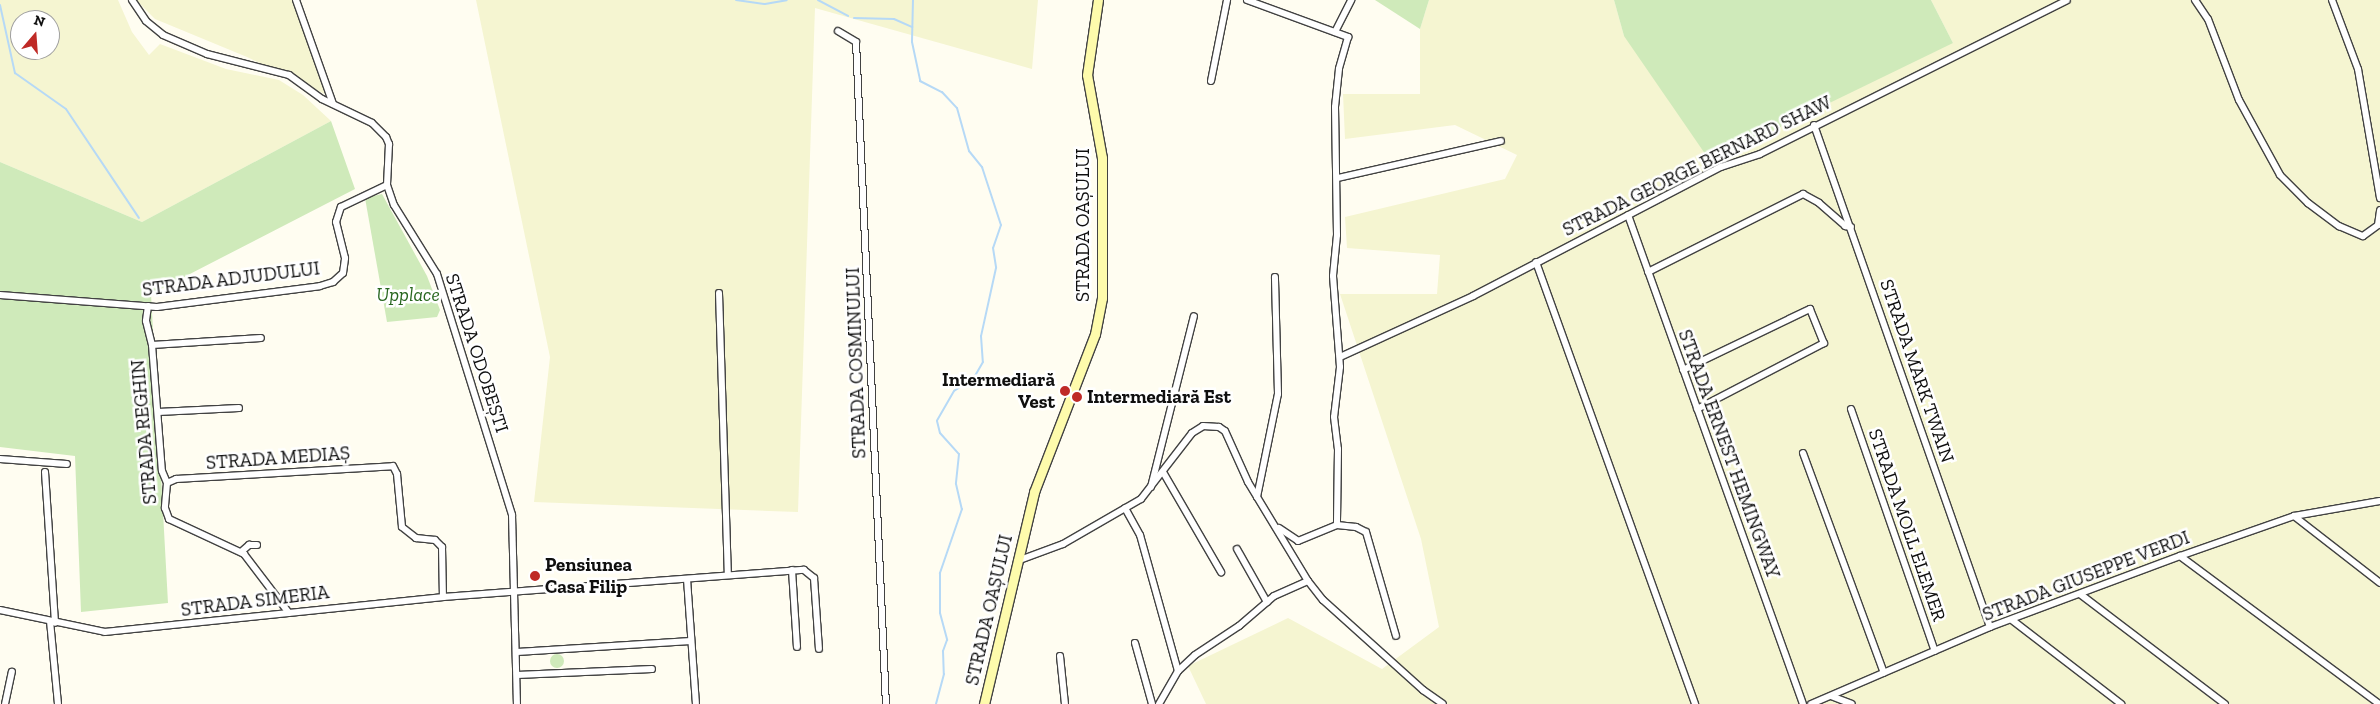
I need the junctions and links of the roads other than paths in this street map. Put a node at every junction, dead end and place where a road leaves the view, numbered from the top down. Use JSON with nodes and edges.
{"nodes":[{"id":1,"x":132,"y":0,"type":"edge"},
{"id":2,"x":296,"y":0,"type":"edge"},
{"id":3,"x":1098,"y":0,"type":"edge"},
{"id":4,"x":1227,"y":0,"type":"edge"},
{"id":5,"x":1247,"y":0,"type":"edge"},
{"id":6,"x":1351,"y":0,"type":"edge"},
{"id":7,"x":2067,"y":0,"type":"edge"},
{"id":8,"x":2195,"y":0,"type":"edge"},
{"id":9,"x":2332,"y":0,"type":"edge"},
{"id":10,"x":838,"y":31,"type":"dead end"},
{"id":11,"x":1336,"y":32,"type":"junction"},
{"id":12,"x":1211,"y":81,"type":"dead end"},
{"id":13,"x":333,"y":104,"type":"junction"},
{"id":14,"x":1814,"y":126,"type":"junction"},
{"id":15,"x":1501,"y":141,"type":"dead end"},
{"id":16,"x":1338,"y":178,"type":"junction"},
{"id":17,"x":387,"y":185,"type":"junction"},
{"id":18,"x":2380,"y":198,"type":"edge"},
{"id":19,"x":2380,"y":210,"type":"edge"},
{"id":20,"x":1628,"y":215,"type":"junction"},
{"id":21,"x":1851,"y":227,"type":"junction"},
{"id":22,"x":1536,"y":262,"type":"junction"},
{"id":23,"x":1648,"y":272,"type":"junction"},
{"id":24,"x":1275,"y":277,"type":"dead end"},
{"id":25,"x":719,"y":293,"type":"dead end"},
{"id":26,"x":0,"y":294,"type":"edge"},
{"id":27,"x":148,"y":306,"type":"junction"},
{"id":28,"x":1194,"y":316,"type":"dead end"},
{"id":29,"x":261,"y":338,"type":"dead end"},
{"id":30,"x":152,"y":345,"type":"junction"},
{"id":31,"x":1340,"y":357,"type":"junction"},
{"id":32,"x":1683,"y":370,"type":"junction"},
{"id":33,"x":239,"y":408,"type":"dead end"},
{"id":34,"x":1697,"y":409,"type":"junction"},
{"id":35,"x":1851,"y":409,"type":"dead end"},
{"id":36,"x":158,"y":412,"type":"junction"},
{"id":37,"x":1802,"y":453,"type":"dead end"},
{"id":38,"x":0,"y":459,"type":"edge"},
{"id":39,"x":67,"y":464,"type":"dead end"},
{"id":40,"x":45,"y":472,"type":"dead end"},
{"id":41,"x":1163,"y":472,"type":"junction"},
{"id":42,"x":167,"y":483,"type":"junction"},
{"id":43,"x":1151,"y":488,"type":"junction"},
{"id":44,"x":1257,"y":497,"type":"junction"},
{"id":45,"x":2380,"y":501,"type":"edge"},
{"id":46,"x":1125,"y":508,"type":"junction"},
{"id":47,"x":2294,"y":516,"type":"junction"},
{"id":48,"x":1337,"y":525,"type":"junction"},
{"id":49,"x":1278,"y":527,"type":"junction"},
{"id":50,"x":258,"y":545,"type":"dead end"},
{"id":51,"x":1237,"y":549,"type":"dead end"},
{"id":52,"x":241,"y":552,"type":"junction"},
{"id":53,"x":2180,"y":556,"type":"junction"},
{"id":54,"x":1016,"y":561,"type":"junction"},
{"id":55,"x":792,"y":570,"type":"junction"},
{"id":56,"x":1221,"y":572,"type":"dead end"},
{"id":57,"x":728,"y":575,"type":"junction"},
{"id":58,"x":687,"y":579,"type":"junction"},
{"id":59,"x":1308,"y":581,"type":"junction"},
{"id":60,"x":2380,"y":583,"type":"edge"},
{"id":61,"x":516,"y":592,"type":"junction"},
{"id":62,"x":2080,"y":594,"type":"junction"},
{"id":63,"x":443,"y":597,"type":"junction"},
{"id":64,"x":1267,"y":602,"type":"junction"},
{"id":65,"x":0,"y":610,"type":"edge"},
{"id":66,"x":289,"y":613,"type":"junction"},
{"id":67,"x":2012,"y":620,"type":"junction"},
{"id":68,"x":53,"y":622,"type":"junction"},
{"id":69,"x":1990,"y":627,"type":"junction"},
{"id":70,"x":1396,"y":636,"type":"dead end"},
{"id":71,"x":691,"y":641,"type":"junction"},
{"id":72,"x":1135,"y":643,"type":"dead end"},
{"id":73,"x":797,"y":647,"type":"dead end"},
{"id":74,"x":819,"y":649,"type":"dead end"},
{"id":75,"x":1934,"y":651,"type":"junction"},
{"id":76,"x":516,"y":652,"type":"junction"},
{"id":77,"x":1060,"y":656,"type":"dead end"},
{"id":78,"x":652,"y":669,"type":"dead end"},
{"id":79,"x":1178,"y":671,"type":"junction"},
{"id":80,"x":12,"y":672,"type":"dead end"},
{"id":81,"x":1884,"y":673,"type":"junction"},
{"id":82,"x":517,"y":675,"type":"junction"},
{"id":83,"x":1831,"y":696,"type":"junction"},
{"id":84,"x":5,"y":704,"type":"edge"},
{"id":85,"x":58,"y":704,"type":"edge"},
{"id":86,"x":517,"y":704,"type":"edge"},
{"id":87,"x":696,"y":704,"type":"edge"},
{"id":88,"x":886,"y":704,"type":"edge"},
{"id":89,"x":984,"y":704,"type":"edge"},
{"id":90,"x":1065,"y":704,"type":"edge"},
{"id":91,"x":1152,"y":704,"type":"edge"},
{"id":92,"x":1159,"y":704,"type":"edge"},
{"id":93,"x":1443,"y":704,"type":"edge"},
{"id":94,"x":1694,"y":704,"type":"edge"},
{"id":95,"x":1803,"y":704,"type":"edge"},
{"id":96,"x":1811,"y":704,"type":"edge"},
{"id":97,"x":1852,"y":704,"type":"edge"},
{"id":98,"x":2121,"y":704,"type":"edge"},
{"id":99,"x":2225,"y":704,"type":"edge"},
{"id":100,"x":2379,"y":704,"type":"edge"}],
"edges":[{"from":1,"to":13,"type":"street","name":"STRADA ODOBEȘTI"},
{"from":2,"to":13,"type":"street"},
{"from":3,"to":54,"type":"main road","name":"STRADA OAȘULUI"},
{"from":4,"to":12,"type":"street"},
{"from":5,"to":11,"type":"street"},
{"from":6,"to":11,"type":"street"},
{"from":7,"to":14,"type":"street","name":"STRADA GEORGE BERNARD SHAW"},
{"from":8,"to":19,"type":"street"},
{"from":9,"to":18,"type":"street"},
{"from":10,"to":88,"type":"street","name":"STRADA COSMINULUI"},
{"from":11,"to":16,"type":"street"},
{"from":13,"to":17,"type":"street","name":"STRADA ODOBEȘTI"},
{"from":14,"to":20,"type":"street","name":"STRADA GEORGE BERNARD SHAW"},
{"from":14,"to":21,"type":"street","name":"STRADA MARK TWAIN"},
{"from":15,"to":16,"type":"street"},
{"from":16,"to":31,"type":"street"},
{"from":17,"to":27,"type":"street","name":"STRADA ADJUDULUI"},
{"from":17,"to":61,"type":"street","name":"STRADA ODOBEȘTI"},
{"from":20,"to":22,"type":"street","name":"STRADA GEORGE BERNARD SHAW"},
{"from":20,"to":23,"type":"street","name":"STRADA ERNEST HEMINGWAY"},
{"from":21,"to":23,"type":"street"},
{"from":21,"to":69,"type":"street","name":"STRADA MARK TWAIN"},
{"from":22,"to":31,"type":"street","name":"STRADA GEORGE BERNARD SHAW"},
{"from":22,"to":94,"type":"street"},
{"from":23,"to":32,"type":"street","name":"STRADA ERNEST HEMINGWAY"},
{"from":24,"to":44,"type":"street"},
{"from":25,"to":57,"type":"street"},
{"from":26,"to":27,"type":"street","name":"STRADA ADJUDULUI"},
{"from":27,"to":30,"type":"street","name":"STRADA REGHIN"},
{"from":28,"to":43,"type":"street"},
{"from":29,"to":30,"type":"street"},
{"from":30,"to":36,"type":"street","name":"STRADA REGHIN"},
{"from":31,"to":48,"type":"street"},
{"from":32,"to":34,"type":"street","name":"STRADA ERNEST HEMINGWAY"},
{"from":32,"to":34,"type":"street"},
{"from":33,"to":36,"type":"street"},
{"from":34,"to":95,"type":"street","name":"STRADA ERNEST HEMINGWAY"},
{"from":35,"to":75,"type":"street","name":"STRADA MOLL ELEMER"},
{"from":36,"to":42,"type":"street","name":"STRADA REGHIN"},
{"from":37,"to":81,"type":"street"},
{"from":38,"to":39,"type":"street"},
{"from":40,"to":68,"type":"street"},
{"from":41,"to":43,"type":"street"},
{"from":41,"to":44,"type":"street"},
{"from":41,"to":56,"type":"street"},
{"from":42,"to":52,"type":"street","name":"STRADA REGHIN"},
{"from":42,"to":63,"type":"street","name":"STRADA MEDIAȘ"},
{"from":43,"to":46,"type":"street"},
{"from":44,"to":49,"type":"street"},
{"from":45,"to":47,"type":"street","name":"STRADA GIUSEPPE VERDI"},
{"from":46,"to":54,"type":"street"},
{"from":46,"to":79,"type":"street"},
{"from":47,"to":53,"type":"street","name":"STRADA GIUSEPPE VERDI"},
{"from":47,"to":60,"type":"street"},
{"from":48,"to":49,"type":"street"},
{"from":48,"to":70,"type":"street"},
{"from":49,"to":59,"type":"street"},
{"from":50,"to":52,"type":"street"},
{"from":51,"to":64,"type":"street"},
{"from":52,"to":66,"type":"street","name":"STRADA REGHIN"},
{"from":53,"to":62,"type":"street","name":"STRADA GIUSEPPE VERDI"},
{"from":53,"to":100,"type":"street"},
{"from":54,"to":89,"type":"main road","name":"STRADA OAȘULUI"},
{"from":55,"to":57,"type":"street","name":"STRADA SIMERIA"},
{"from":55,"to":73,"type":"street"},
{"from":55,"to":74,"type":"street"},
{"from":57,"to":58,"type":"street","name":"STRADA SIMERIA"},
{"from":58,"to":61,"type":"street","name":"STRADA SIMERIA"},
{"from":58,"to":71,"type":"street"},
{"from":59,"to":64,"type":"street"},
{"from":59,"to":93,"type":"street"},
{"from":61,"to":63,"type":"street","name":"STRADA SIMERIA"},
{"from":61,"to":76,"type":"street","name":"STRADA ODOBEȘTI"},
{"from":62,"to":67,"type":"street","name":"STRADA GIUSEPPE VERDI"},
{"from":62,"to":99,"type":"street"},
{"from":63,"to":66,"type":"street","name":"STRADA SIMERIA"},
{"from":64,"to":79,"type":"street"},
{"from":65,"to":68,"type":"street","name":"STRADA SIMERIA"},
{"from":66,"to":68,"type":"street","name":"STRADA SIMERIA"},
{"from":67,"to":69,"type":"street","name":"STRADA GIUSEPPE VERDI"},
{"from":67,"to":98,"type":"street"},
{"from":68,"to":85,"type":"street"},
{"from":69,"to":75,"type":"street","name":"STRADA GIUSEPPE VERDI"},
{"from":71,"to":76,"type":"street"},
{"from":71,"to":87,"type":"street"},
{"from":72,"to":91,"type":"street"},
{"from":75,"to":81,"type":"street","name":"STRADA GIUSEPPE VERDI"},
{"from":76,"to":82,"type":"street","name":"STRADA ODOBEȘTI"},
{"from":77,"to":90,"type":"street"},
{"from":78,"to":82,"type":"street"},
{"from":79,"to":92,"type":"street"},
{"from":80,"to":84,"type":"street"},
{"from":81,"to":83,"type":"street","name":"STRADA GIUSEPPE VERDI"},
{"from":82,"to":86,"type":"street","name":"STRADA ODOBEȘTI"},
{"from":83,"to":96,"type":"street","name":"STRADA GIUSEPPE VERDI"},
{"from":83,"to":97,"type":"street"}]}
